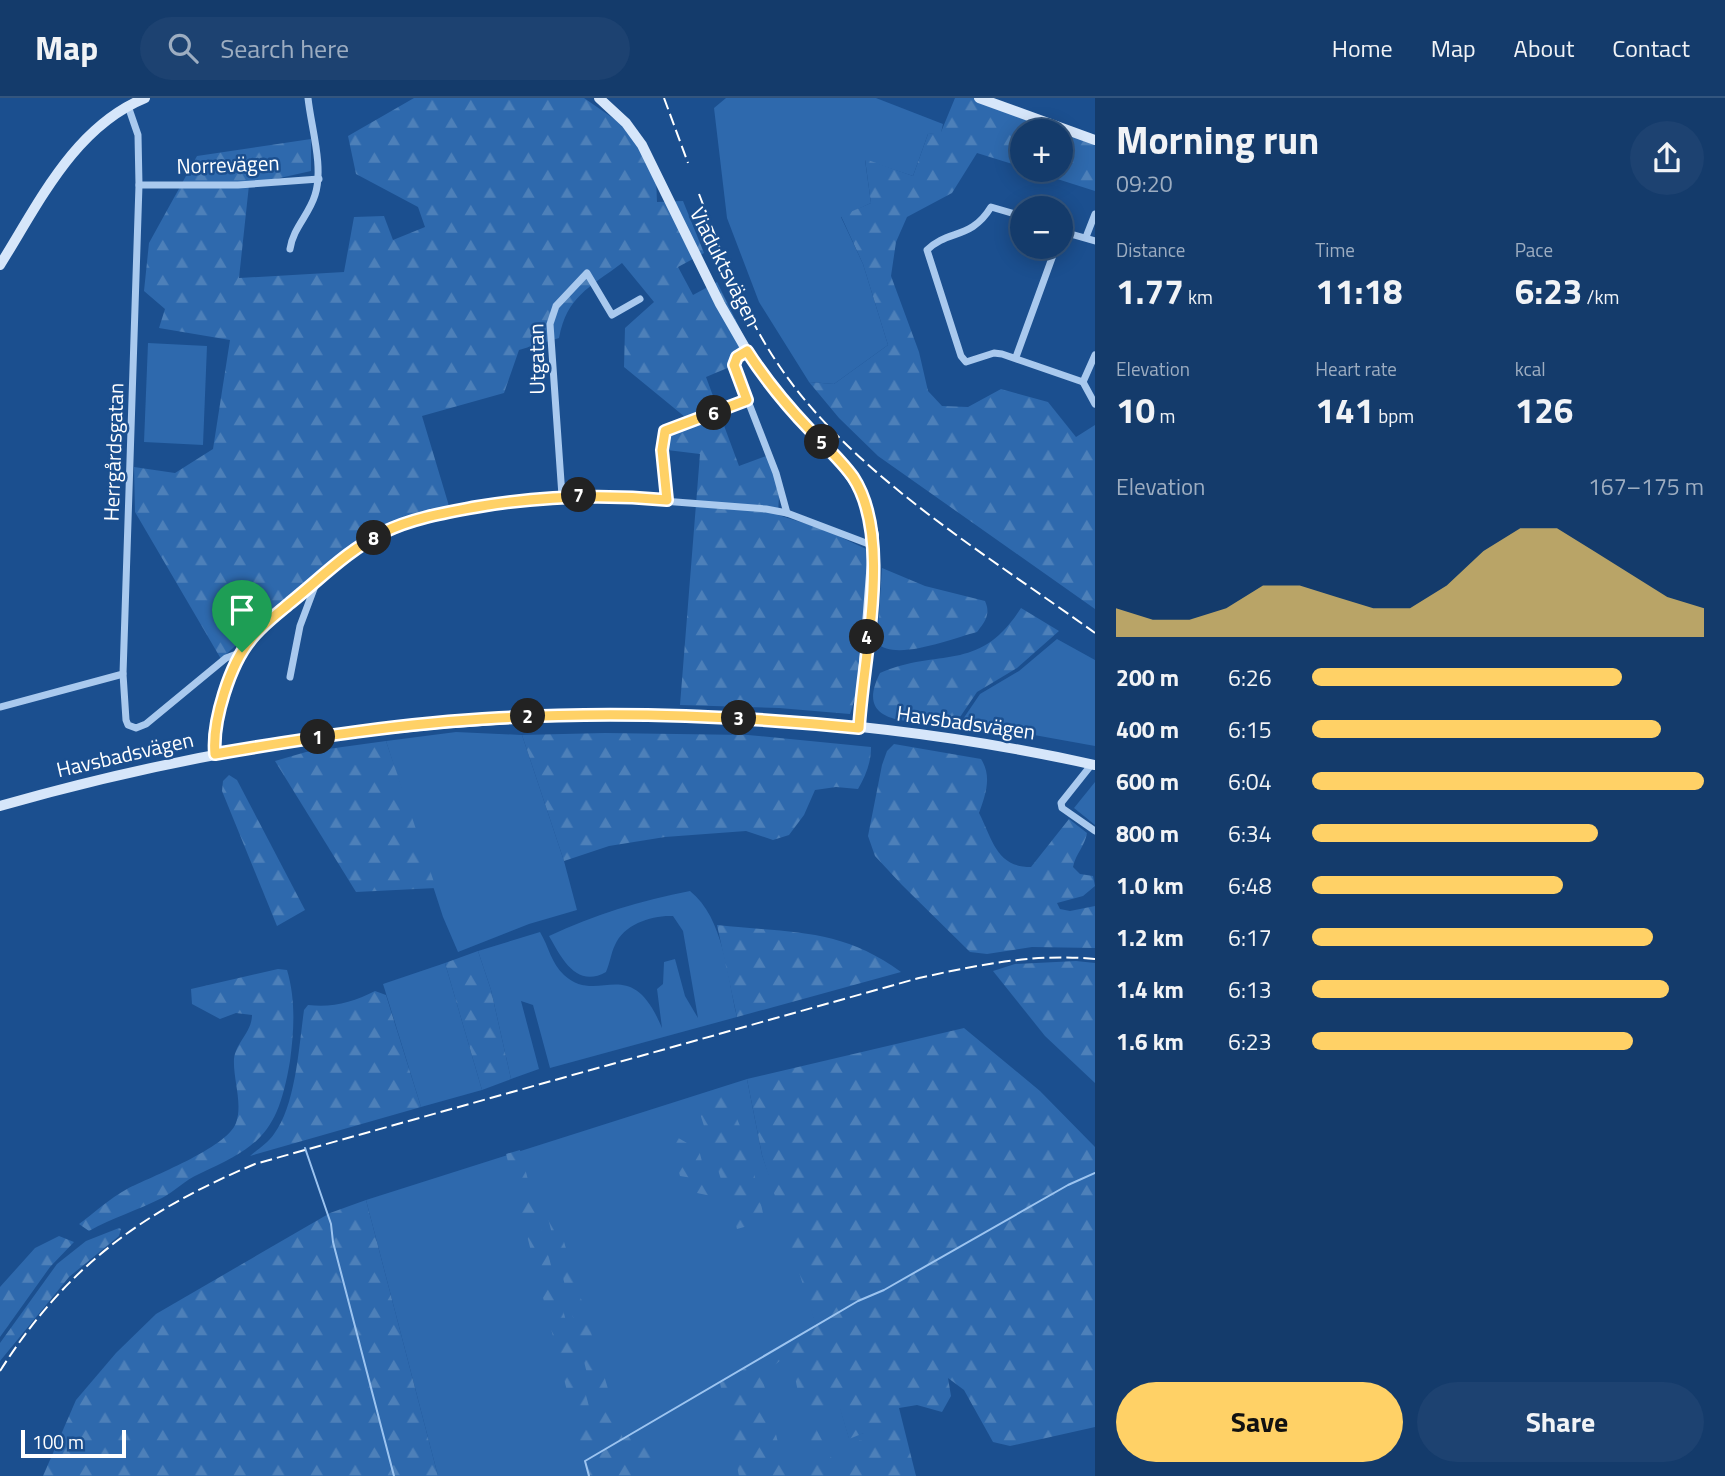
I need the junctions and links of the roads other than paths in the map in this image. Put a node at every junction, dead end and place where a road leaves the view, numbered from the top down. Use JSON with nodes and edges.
{"nodes":[{"id":1,"x":145,"y":98,"type":"edge"},
{"id":2,"x":307,"y":98,"type":"edge"},
{"id":3,"x":599,"y":98,"type":"edge"},
{"id":4,"x":979,"y":98,"type":"edge"},
{"id":5,"x":128,"y":106,"type":"junction"},
{"id":6,"x":1095,"y":140,"type":"edge"},
{"id":7,"x":319,"y":178,"type":"junction"},
{"id":8,"x":139,"y":185,"type":"junction"},
{"id":9,"x":1010,"y":213,"type":"edge"},
{"id":10,"x":1095,"y":214,"type":"edge"},
{"id":11,"x":1073,"y":234,"type":"edge"},
{"id":12,"x":1086,"y":237,"type":"junction"},
{"id":13,"x":1095,"y":241,"type":"edge"},
{"id":14,"x":290,"y":249,"type":"dead end"},
{"id":15,"x":1052,"y":259,"type":"edge"},
{"id":16,"x":0,"y":265,"type":"edge"},
{"id":17,"x":640,"y":299,"type":"dead end"},
{"id":18,"x":747,"y":351,"type":"junction"},
{"id":19,"x":1095,"y":355,"type":"edge"},
{"id":20,"x":1016,"y":357,"type":"junction"},
{"id":21,"x":1083,"y":382,"type":"junction"},
{"id":22,"x":747,"y":400,"type":"junction"},
{"id":23,"x":1095,"y":404,"type":"edge"},
{"id":24,"x":562,"y":496,"type":"junction"},
{"id":25,"x":667,"y":500,"type":"junction"},
{"id":26,"x":787,"y":513,"type":"junction"},
{"id":27,"x":874,"y":546,"type":"junction"},
{"id":28,"x":318,"y":578,"type":"junction"},
{"id":29,"x":242,"y":652,"type":"junction"},
{"id":30,"x":123,"y":674,"type":"junction"},
{"id":31,"x":290,"y":677,"type":"dead end"},
{"id":32,"x":0,"y":707,"type":"edge"},
{"id":33,"x":859,"y":728,"type":"junction"},
{"id":34,"x":215,"y":754,"type":"junction"},
{"id":35,"x":1093,"y":764,"type":"edge"},
{"id":36,"x":0,"y":806,"type":"edge"},
{"id":37,"x":1095,"y":831,"type":"edge"}],
"edges":[{"from":1,"to":5,"type":"main road"},
{"from":2,"to":7,"type":"street"},
{"from":3,"to":18,"type":"main road","name":"Viaduktsvägen"},
{"from":4,"to":6,"type":"main road"},
{"from":5,"to":8,"type":"street","name":"Herrgårdsgatan"},
{"from":5,"to":16,"type":"main road"},
{"from":7,"to":8,"type":"street","name":"Norrevägen"},
{"from":7,"to":14,"type":"street"},
{"from":8,"to":30,"type":"street","name":"Herrgårdsgatan"},
{"from":9,"to":20,"type":"street"},
{"from":10,"to":12,"type":"street"},
{"from":11,"to":12,"type":"street"},
{"from":12,"to":13,"type":"street"},
{"from":15,"to":20,"type":"street"},
{"from":17,"to":24,"type":"street","name":"Utgatan"},
{"from":18,"to":22,"type":"street"},
{"from":18,"to":27,"type":"main road","name":"Viaduktsvägen"},
{"from":19,"to":21,"type":"street"},
{"from":20,"to":21,"type":"street"},
{"from":21,"to":23,"type":"street"},
{"from":22,"to":25,"type":"street"},
{"from":22,"to":26,"type":"street"},
{"from":24,"to":25,"type":"street"},
{"from":24,"to":28,"type":"street"},
{"from":25,"to":26,"type":"street"},
{"from":26,"to":27,"type":"street"},
{"from":27,"to":33,"type":"main road","name":"Viaduktsvägen"},
{"from":28,"to":29,"type":"street"},
{"from":28,"to":31,"type":"street"},
{"from":29,"to":30,"type":"street","name":"Herrgårdsgatan"},
{"from":29,"to":34,"type":"street"},
{"from":30,"to":32,"type":"street"},
{"from":33,"to":34,"type":"main road","name":"Havsbadsvägen"},
{"from":33,"to":35,"type":"main road","name":"Havsbadsvägen"},
{"from":34,"to":36,"type":"main road","name":"Havsbadsvägen"},
{"from":35,"to":37,"type":"street"}]}
